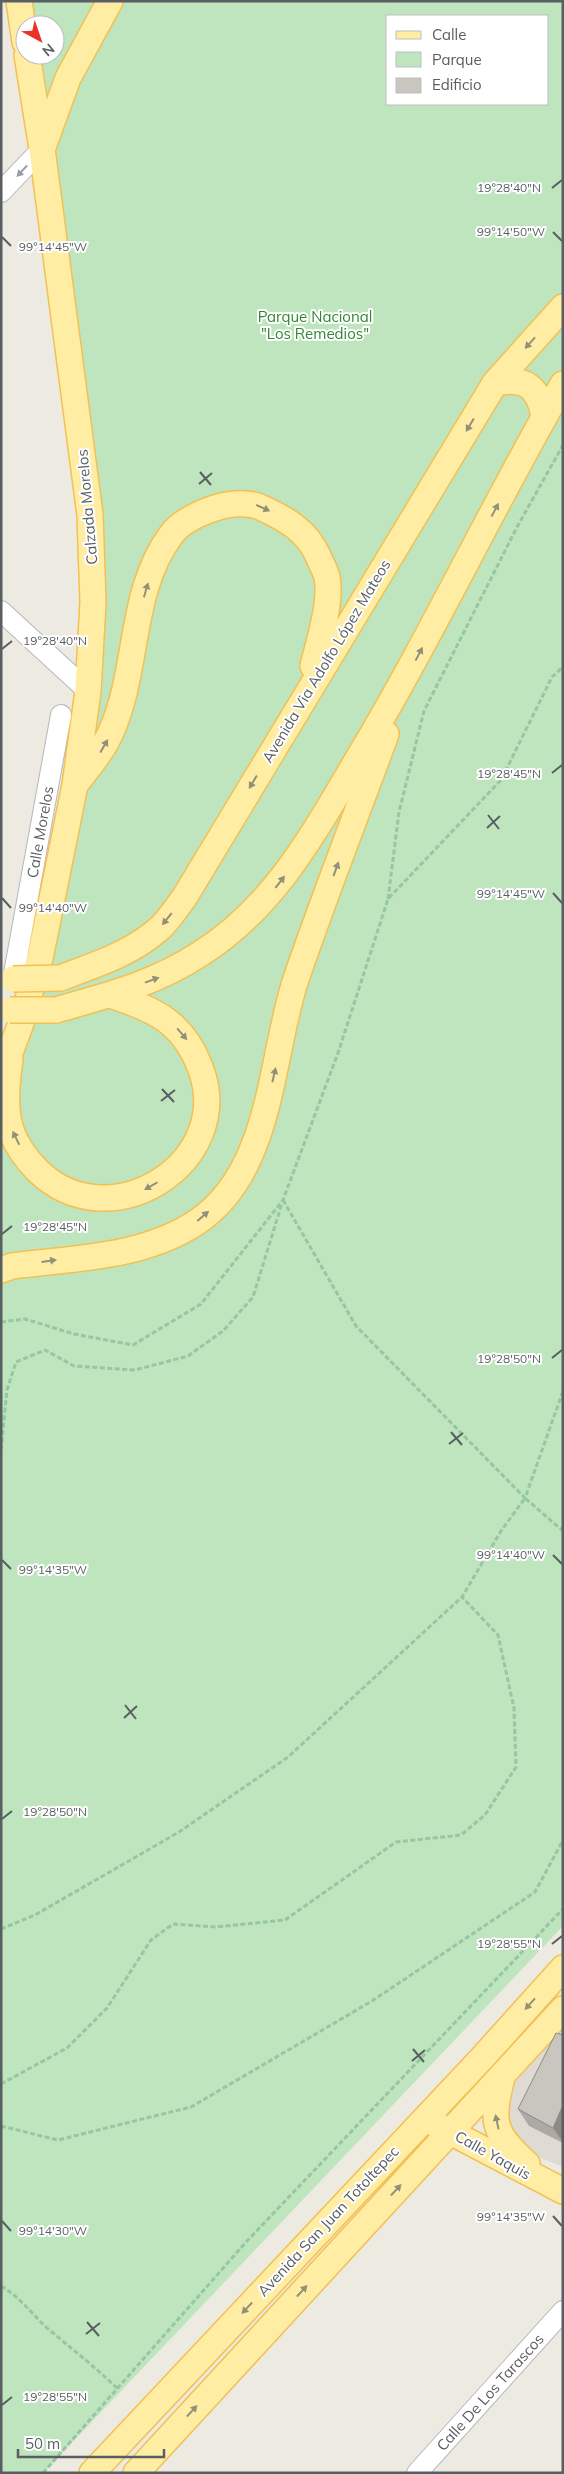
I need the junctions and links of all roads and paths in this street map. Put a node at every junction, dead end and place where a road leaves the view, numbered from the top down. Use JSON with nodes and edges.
{"nodes":[{"id":1,"x":19,"y":1,"type":"edge"},
{"id":2,"x":110,"y":1,"type":"edge"},
{"id":3,"x":21,"y":15,"type":"edge"},
{"id":4,"x":29,"y":65,"type":"edge"},
{"id":5,"x":42,"y":149,"type":"junction"},
{"id":6,"x":1,"y":192,"type":"edge"},
{"id":7,"x":563,"y":307,"type":"edge"},
{"id":8,"x":495,"y":383,"type":"junction"},
{"id":9,"x":563,"y":384,"type":"edge"},
{"id":10,"x":544,"y":416,"type":"junction"},
{"id":11,"x":563,"y":446,"type":"edge"},
{"id":12,"x":1,"y":611,"type":"edge"},
{"id":13,"x":563,"y":667,"type":"edge"},
{"id":14,"x":406,"y":679,"type":"junction"},
{"id":15,"x":88,"y":691,"type":"junction"},
{"id":16,"x":305,"y":695,"type":"junction"},
{"id":17,"x":61,"y":715,"type":"dead end"},
{"id":18,"x":75,"y":785,"type":"junction"},
{"id":19,"x":388,"y":900,"type":"junction"},
{"id":20,"x":7,"y":977,"type":"edge"},
{"id":21,"x":110,"y":995,"type":"junction"},
{"id":22,"x":5,"y":1009,"type":"edge"},
{"id":23,"x":10,"y":1054,"type":"junction"},
{"id":24,"x":1,"y":1077,"type":"edge"},
{"id":25,"x":283,"y":1200,"type":"junction"},
{"id":26,"x":1,"y":1270,"type":"edge"},
{"id":27,"x":1,"y":1322,"type":"edge"},
{"id":28,"x":563,"y":1391,"type":"edge"},
{"id":29,"x":1,"y":1450,"type":"edge"},
{"id":30,"x":525,"y":1498,"type":"junction"},
{"id":31,"x":563,"y":1531,"type":"edge"},
{"id":32,"x":462,"y":1597,"type":"junction"},
{"id":33,"x":563,"y":1840,"type":"edge"},
{"id":34,"x":563,"y":1909,"type":"edge"},
{"id":35,"x":1,"y":1930,"type":"edge"},
{"id":36,"x":563,"y":1968,"type":"edge"},
{"id":37,"x":563,"y":2009,"type":"edge"},
{"id":38,"x":502,"y":2075,"type":"junction"},
{"id":39,"x":1,"y":2084,"type":"edge"},
{"id":40,"x":424,"y":2119,"type":"junction"},
{"id":41,"x":1,"y":2126,"type":"edge"},
{"id":42,"x":450,"y":2131,"type":"junction"},
{"id":43,"x":556,"y":2188,"type":"edge"},
{"id":44,"x":1,"y":2286,"type":"edge"},
{"id":45,"x":563,"y":2311,"type":"edge"},
{"id":46,"x":118,"y":2389,"type":"junction"},
{"id":47,"x":42,"y":2473,"type":"edge"},
{"id":48,"x":92,"y":2473,"type":"edge"},
{"id":49,"x":136,"y":2473,"type":"edge"},
{"id":50,"x":417,"y":2473,"type":"edge"}],
"edges":[{"from":1,"to":3,"type":"main road"},
{"from":2,"to":5,"type":"main road"},
{"from":4,"to":5,"type":"main road","name":"Calzada Morelos"},
{"from":5,"to":6,"type":"street","one_way":true},
{"from":5,"to":15,"type":"main road","name":"Calzada Morelos"},
{"from":7,"to":8,"type":"main road","name":"Avenida Via Adolfo López Mateos","one_way":true},
{"from":8,"to":10,"type":"main road"},
{"from":8,"to":16,"type":"main road","name":"Avenida Via Adolfo López Mateos","one_way":true},
{"from":9,"to":10,"type":"main road"},
{"from":14,"to":10,"type":"main road","one_way":true},
{"from":11,"to":19,"type":"path"},
{"from":12,"to":15,"type":"street"},
{"from":13,"to":19,"type":"path"},
{"from":21,"to":14,"type":"main road","one_way":true},
{"from":26,"to":14,"type":"main road","one_way":true},
{"from":15,"to":18,"type":"main road","name":"Calzada Morelos"},
{"from":18,"to":16,"type":"main road","one_way":true},
{"from":16,"to":20,"type":"main road","name":"Avenida Via Adolfo López Mateos","one_way":true,"bridge":true},
{"from":17,"to":20,"type":"street","name":"Calle Morelos"},
{"from":18,"to":23,"type":"main road","name":"Calzada Morelos"},
{"from":19,"to":25,"type":"path"},
{"from":21,"to":22,"type":"main road","bridge":true},
{"from":21,"to":23,"type":"main road","one_way":true},
{"from":23,"to":24,"type":"main road","name":"Calzada Morelos"},
{"from":25,"to":27,"type":"path"},
{"from":25,"to":29,"type":"path"},
{"from":25,"to":30,"type":"path"},
{"from":28,"to":30,"type":"path"},
{"from":30,"to":31,"type":"path"},
{"from":30,"to":32,"type":"path"},
{"from":32,"to":35,"type":"path"},
{"from":32,"to":39,"type":"path"},
{"from":33,"to":41,"type":"path"},
{"from":34,"to":46,"type":"path"},
{"from":36,"to":40,"type":"main road","name":"Avenida San Juan Totoltepec","one_way":true},
{"from":37,"to":38,"type":"main road","name":"Avenida San Juan Totoltepec"},
{"from":38,"to":42,"type":"main road","name":"Avenida San Juan Totoltepec"},
{"from":43,"to":38,"type":"main road","one_way":true},
{"from":40,"to":42,"type":"main road","name":"Calle Yaquis"},
{"from":40,"to":48,"type":"main road","name":"Avenida San Juan Totoltepec","one_way":true},
{"from":42,"to":43,"type":"main road","name":"Calle Yaquis"},
{"from":49,"to":42,"type":"main road","name":"Avenida San Juan Totoltepec","one_way":true},
{"from":44,"to":46,"type":"path"},
{"from":45,"to":50,"type":"street","name":"Calle De Los Tarascos"},
{"from":46,"to":47,"type":"path"}]}
